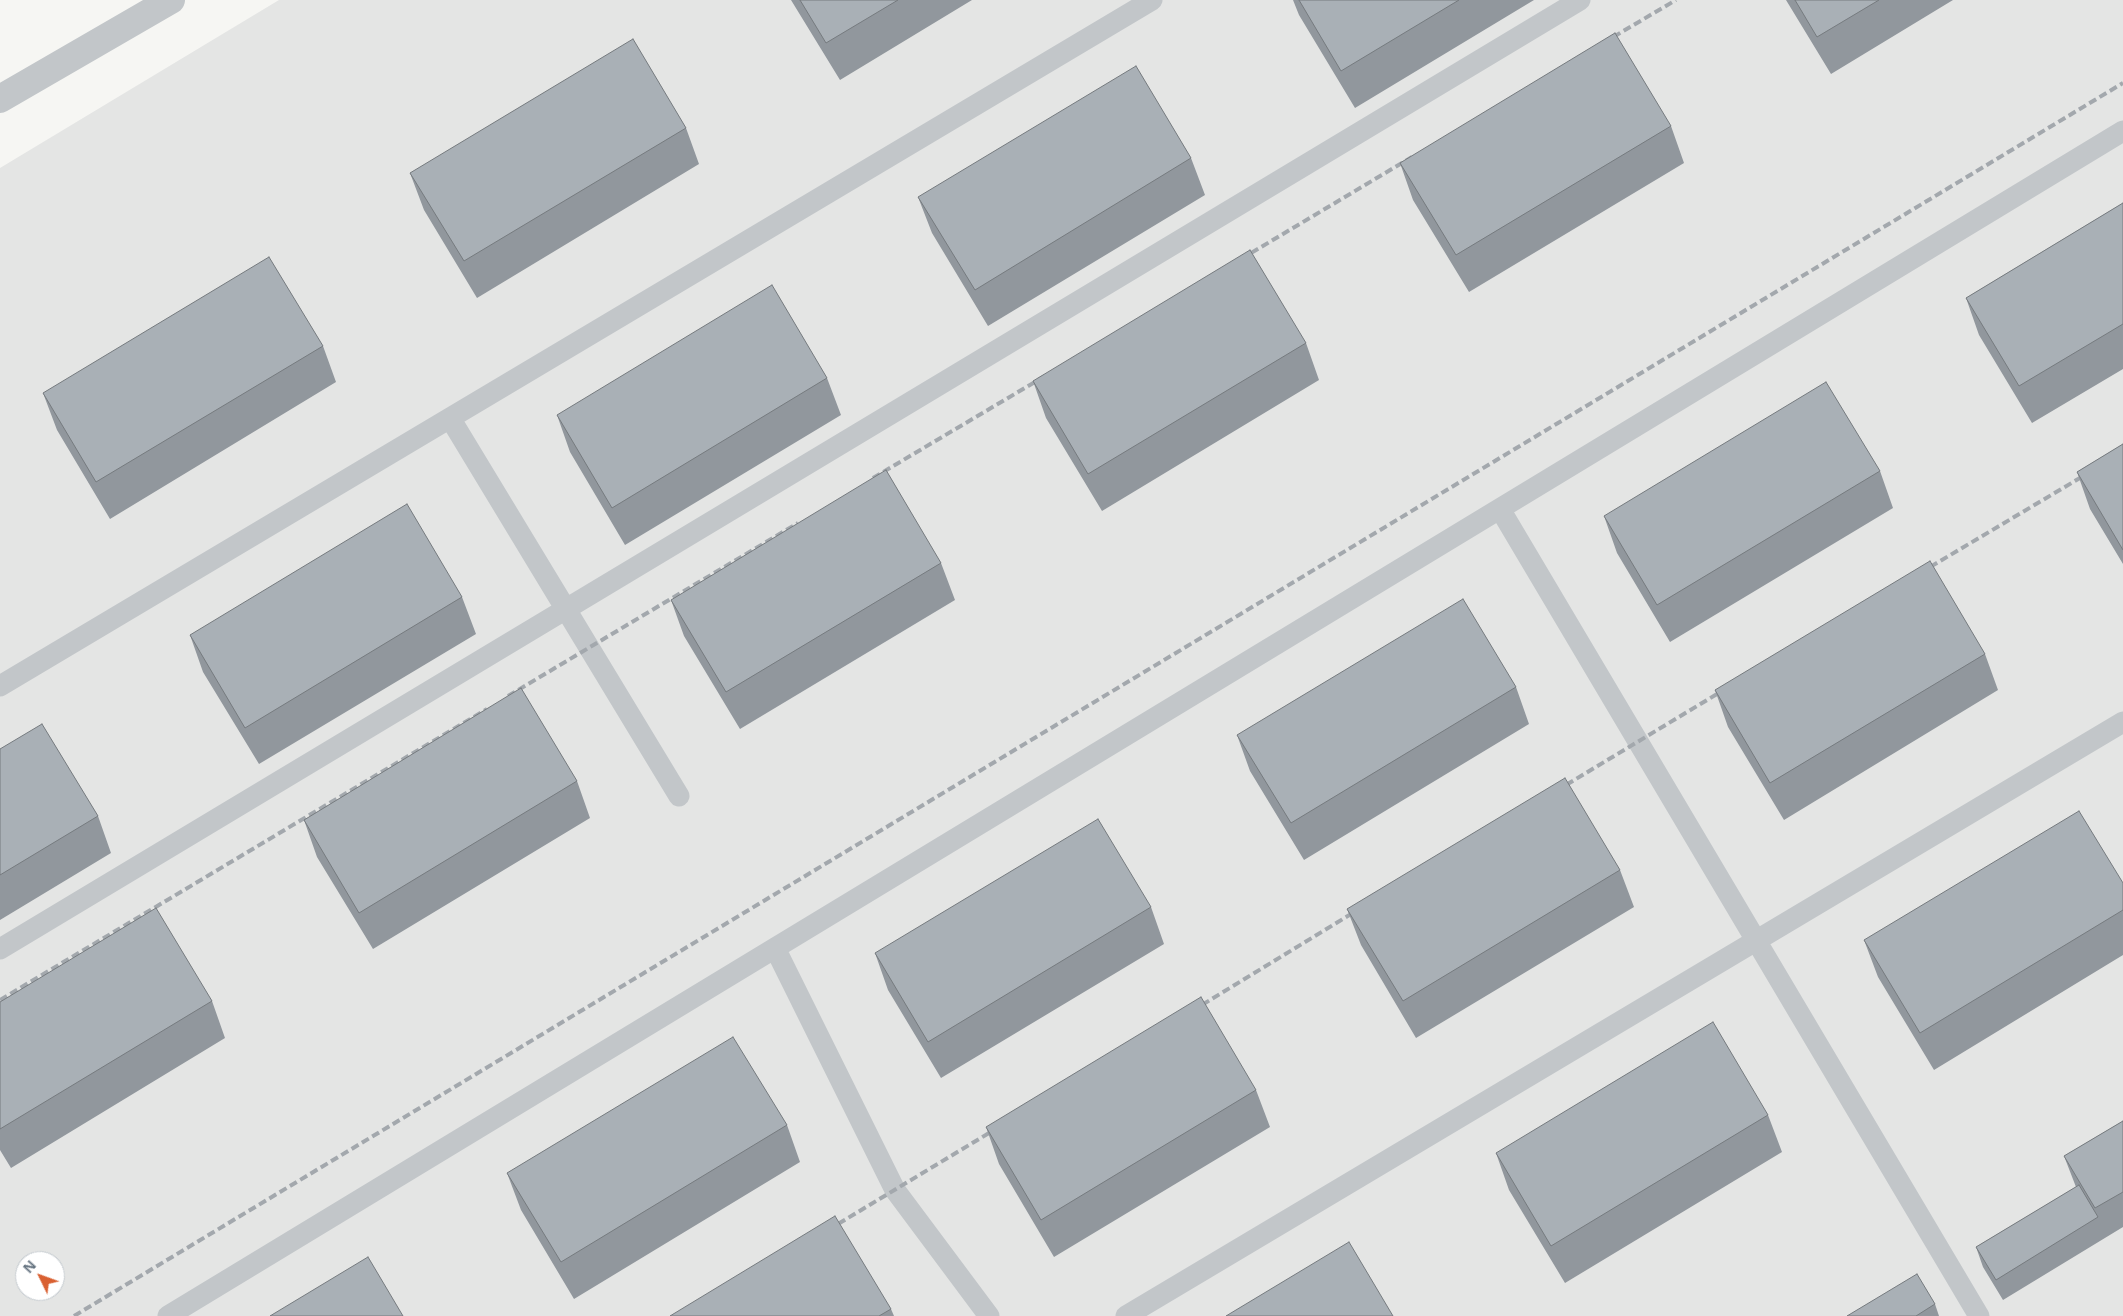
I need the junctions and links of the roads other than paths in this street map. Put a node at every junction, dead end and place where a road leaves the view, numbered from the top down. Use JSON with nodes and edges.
{"nodes":[{"id":1,"x":171,"y":0,"type":"edge"},
{"id":2,"x":1152,"y":0,"type":"edge"},
{"id":3,"x":1580,"y":0,"type":"edge"},
{"id":4,"x":0,"y":99,"type":"edge"},
{"id":5,"x":2123,"y":132,"type":"edge"},
{"id":6,"x":450,"y":418,"type":"junction"},
{"id":7,"x":1500,"y":508,"type":"junction"},
{"id":8,"x":566,"y":609,"type":"junction"},
{"id":9,"x":0,"y":686,"type":"edge"},
{"id":10,"x":2123,"y":722,"type":"edge"},
{"id":11,"x":679,"y":796,"type":"dead end"},
{"id":12,"x":1756,"y":940,"type":"junction"},
{"id":13,"x":775,"y":948,"type":"junction"},
{"id":14,"x":0,"y":949,"type":"edge"},
{"id":15,"x":168,"y":1316,"type":"edge"},
{"id":16,"x":989,"y":1316,"type":"edge"},
{"id":17,"x":1126,"y":1316,"type":"edge"},
{"id":18,"x":1979,"y":1316,"type":"edge"}],
"edges":[{"from":1,"to":4,"type":"street"},
{"from":2,"to":6,"type":"lane"},
{"from":3,"to":8,"type":"lane"},
{"from":5,"to":7,"type":"lane"},
{"from":6,"to":8,"type":"lane"},
{"from":6,"to":9,"type":"lane"},
{"from":7,"to":12,"type":"lane"},
{"from":7,"to":13,"type":"lane"},
{"from":8,"to":11,"type":"lane"},
{"from":8,"to":14,"type":"lane"},
{"from":10,"to":12,"type":"lane"},
{"from":12,"to":17,"type":"lane"},
{"from":12,"to":18,"type":"lane"},
{"from":13,"to":15,"type":"lane"},
{"from":13,"to":16,"type":"lane"}]}
